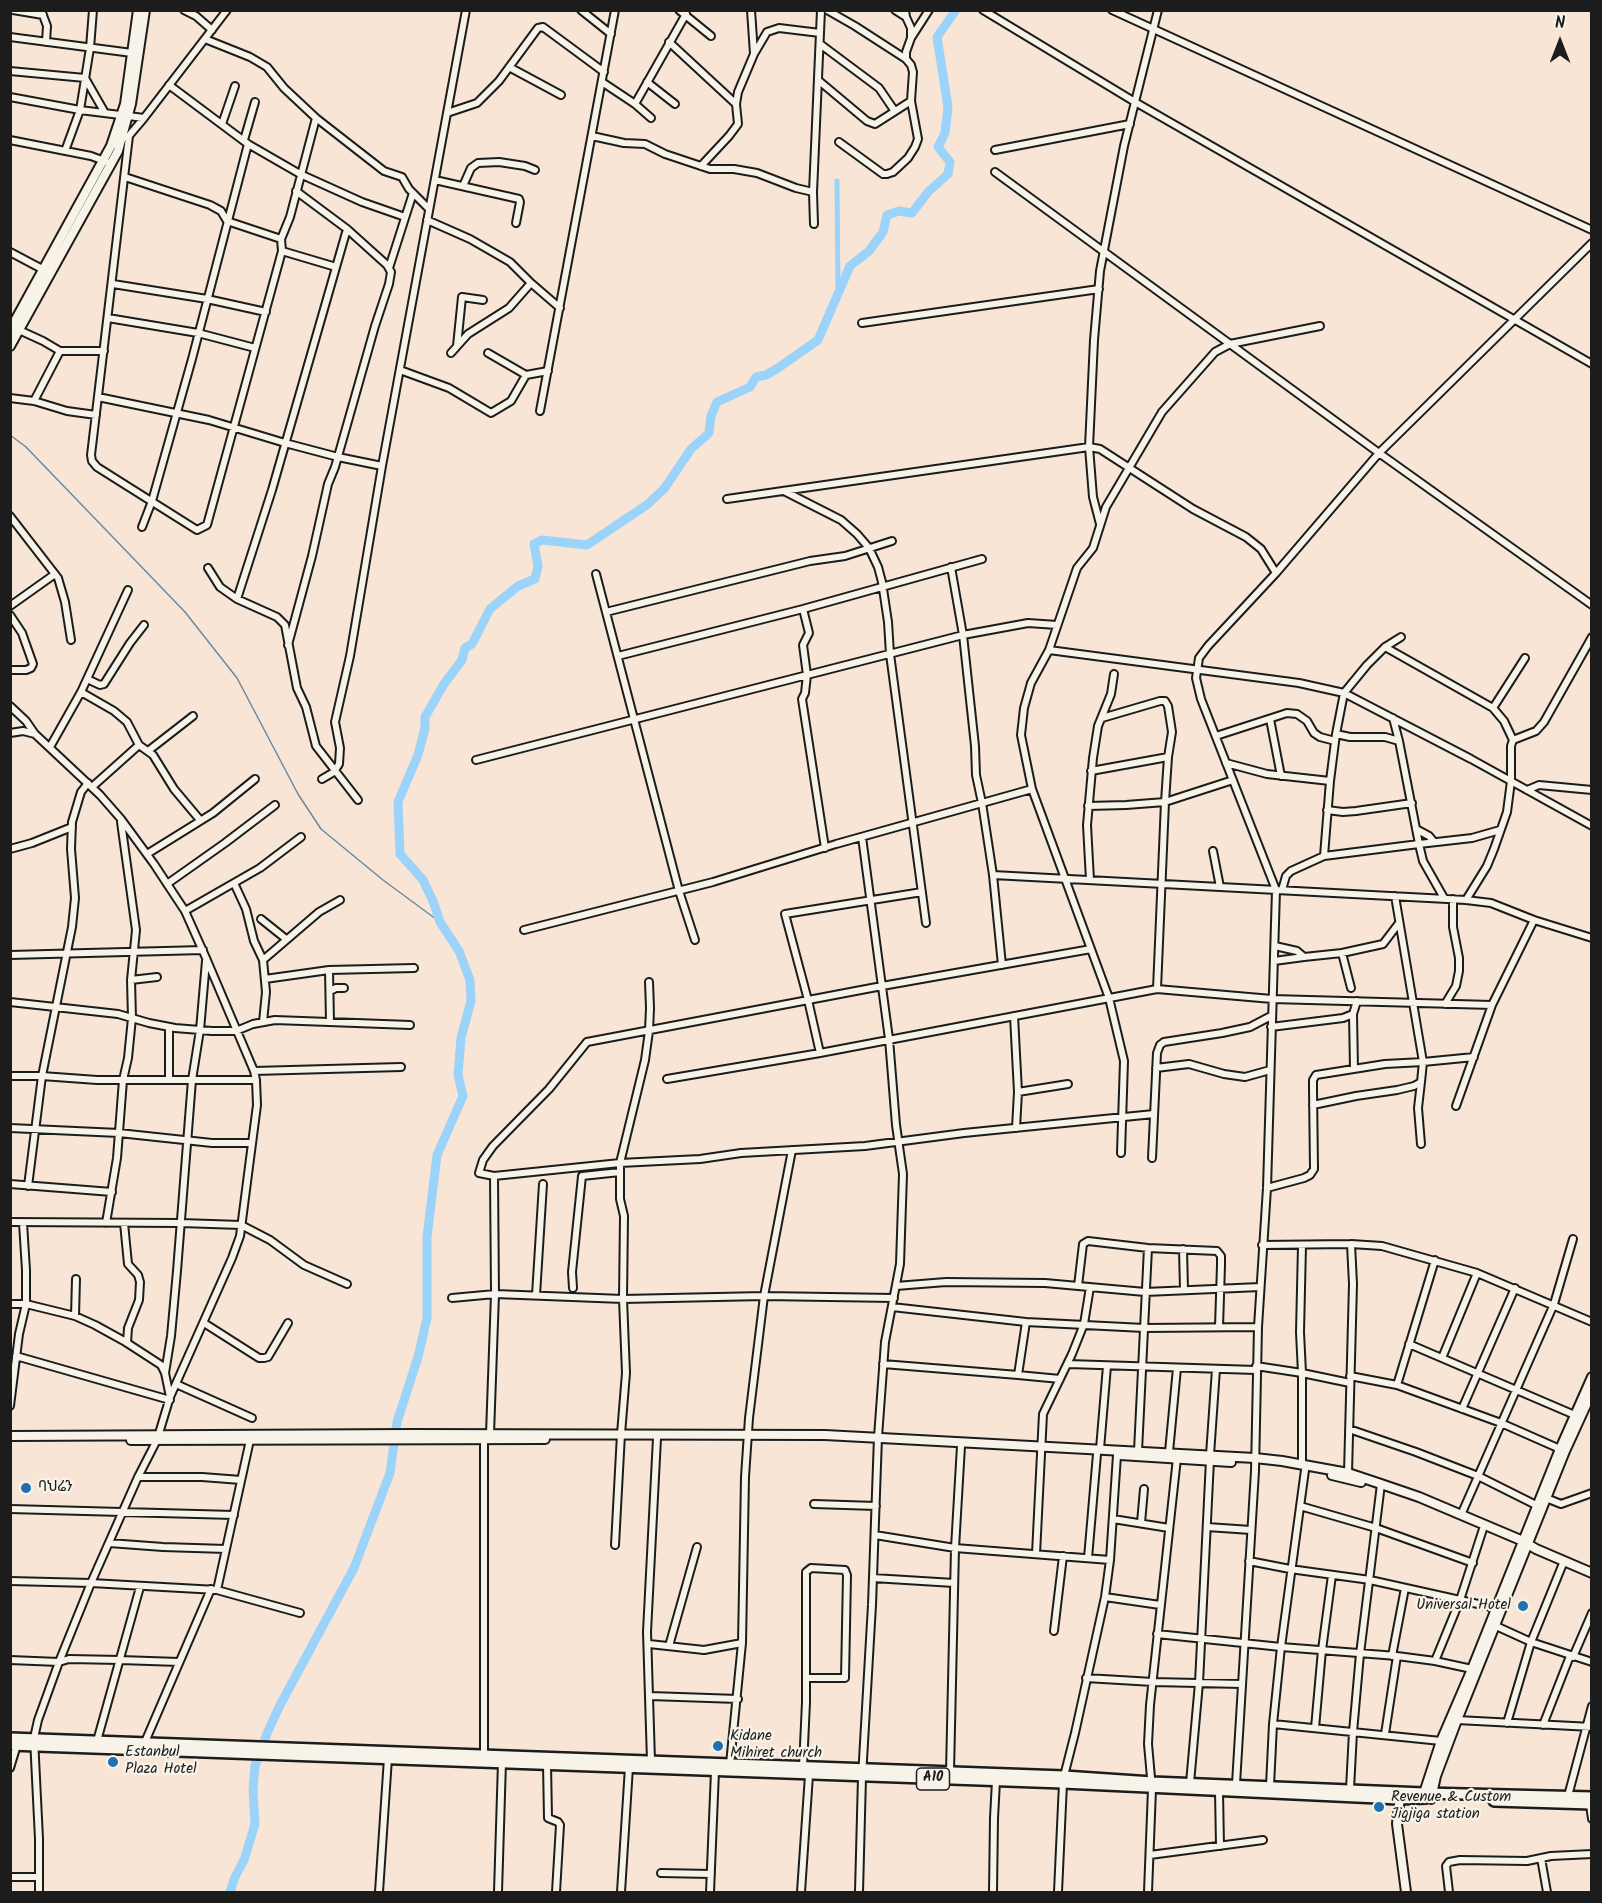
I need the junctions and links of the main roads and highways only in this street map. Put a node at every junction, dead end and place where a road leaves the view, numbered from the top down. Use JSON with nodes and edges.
{"nodes":[{"id":1,"x":138,"y":10,"type":"edge"},
{"id":2,"x":145,"y":10,"type":"edge"},
{"id":3,"x":126,"y":115,"type":"junction"},
{"id":4,"x":107,"y":162,"type":"junction"},
{"id":5,"x":15,"y":330,"type":"edge"},
{"id":6,"x":10,"y":346,"type":"edge"},
{"id":7,"x":1592,"y":1377,"type":"edge"},
{"id":8,"x":1592,"y":1392,"type":"edge"},
{"id":9,"x":1578,"y":1416,"type":"junction"},
{"id":10,"x":10,"y":1436,"type":"edge"},
{"id":11,"x":620,"y":1436,"type":"junction"},
{"id":12,"x":361,"y":1437,"type":"junction"},
{"id":13,"x":747,"y":1437,"type":"junction"},
{"id":14,"x":157,"y":1438,"type":"junction"},
{"id":15,"x":878,"y":1439,"type":"junction"},
{"id":16,"x":10,"y":1440,"type":"edge"},
{"id":17,"x":1040,"y":1448,"type":"junction"},
{"id":18,"x":1098,"y":1451,"type":"junction"},
{"id":19,"x":1210,"y":1458,"type":"junction"},
{"id":20,"x":1303,"y":1467,"type":"junction"},
{"id":21,"x":1381,"y":1486,"type":"junction"},
{"id":22,"x":1525,"y":1544,"type":"junction"},
{"id":23,"x":1592,"y":1573,"type":"edge"},
{"id":24,"x":13,"y":1742,"type":"edge"},
{"id":25,"x":34,"y":1742,"type":"junction"},
{"id":26,"x":237,"y":1749,"type":"junction"},
{"id":27,"x":274,"y":1750,"type":"junction"},
{"id":28,"x":502,"y":1759,"type":"junction"},
{"id":29,"x":806,"y":1771,"type":"junction"},
{"id":30,"x":862,"y":1773,"type":"junction"},
{"id":31,"x":1063,"y":1780,"type":"junction"},
{"id":32,"x":1152,"y":1785,"type":"junction"},
{"id":33,"x":1400,"y":1795,"type":"junction"},
{"id":34,"x":1428,"y":1796,"type":"junction"},
{"id":35,"x":1591,"y":1802,"type":"edge"},
{"id":36,"x":1406,"y":1893,"type":"edge"}],
"edges":[{"from":1,"to":3,"type":"main road"},
{"from":2,"to":3,"type":"main road"},
{"from":3,"to":4,"type":"main road"},
{"from":3,"to":4,"type":"main road"},
{"from":4,"to":5,"type":"main road"},
{"from":4,"to":5,"type":"main road"},
{"from":5,"to":6,"type":"main road"},
{"from":7,"to":9,"type":"main road"},
{"from":8,"to":9,"type":"main road"},
{"from":9,"to":22,"type":"main road"},
{"from":9,"to":22,"type":"main road"},
{"from":10,"to":14,"type":"main road"},
{"from":11,"to":12,"type":"main road"},
{"from":11,"to":13,"type":"main road"},
{"from":11,"to":13,"type":"main road"},
{"from":12,"to":14,"type":"main road"},
{"from":12,"to":14,"type":"main road"},
{"from":13,"to":15,"type":"main road"},
{"from":14,"to":16,"type":"main road"},
{"from":15,"to":17,"type":"main road"},
{"from":15,"to":17,"type":"main road"},
{"from":17,"to":18,"type":"main road"},
{"from":18,"to":19,"type":"main road"},
{"from":18,"to":19,"type":"main road"},
{"from":19,"to":20,"type":"main road"},
{"from":20,"to":21,"type":"main road"},
{"from":20,"to":21,"type":"main road"},
{"from":21,"to":22,"type":"main road"},
{"from":21,"to":22,"type":"main road"},
{"from":22,"to":23,"type":"main road"},
{"from":22,"to":34,"type":"main road"},
{"from":22,"to":34,"type":"main road"},
{"from":24,"to":25,"type":"highway","number":"A10"},
{"from":25,"to":26,"type":"highway","number":"A10"},
{"from":25,"to":26,"type":"highway","number":"A10"},
{"from":26,"to":27,"type":"highway","number":"A10"},
{"from":27,"to":28,"type":"highway","number":"A10"},
{"from":27,"to":28,"type":"highway","number":"A10"},
{"from":28,"to":29,"type":"highway","number":"A10"},
{"from":28,"to":29,"type":"highway","number":"A10"},
{"from":29,"to":30,"type":"highway","number":"A10"},
{"from":30,"to":31,"type":"highway","number":"A10"},
{"from":30,"to":31,"type":"highway","number":"A10"},
{"from":31,"to":32,"type":"highway","number":"A10"},
{"from":32,"to":33,"type":"highway","number":"A10"},
{"from":32,"to":33,"type":"highway","number":"A10"},
{"from":33,"to":34,"type":"highway","number":"A10"},
{"from":33,"to":36,"type":"main road"},
{"from":34,"to":35,"type":"highway","number":"A10"},
{"from":34,"to":35,"type":"highway","number":"A10"}]}
